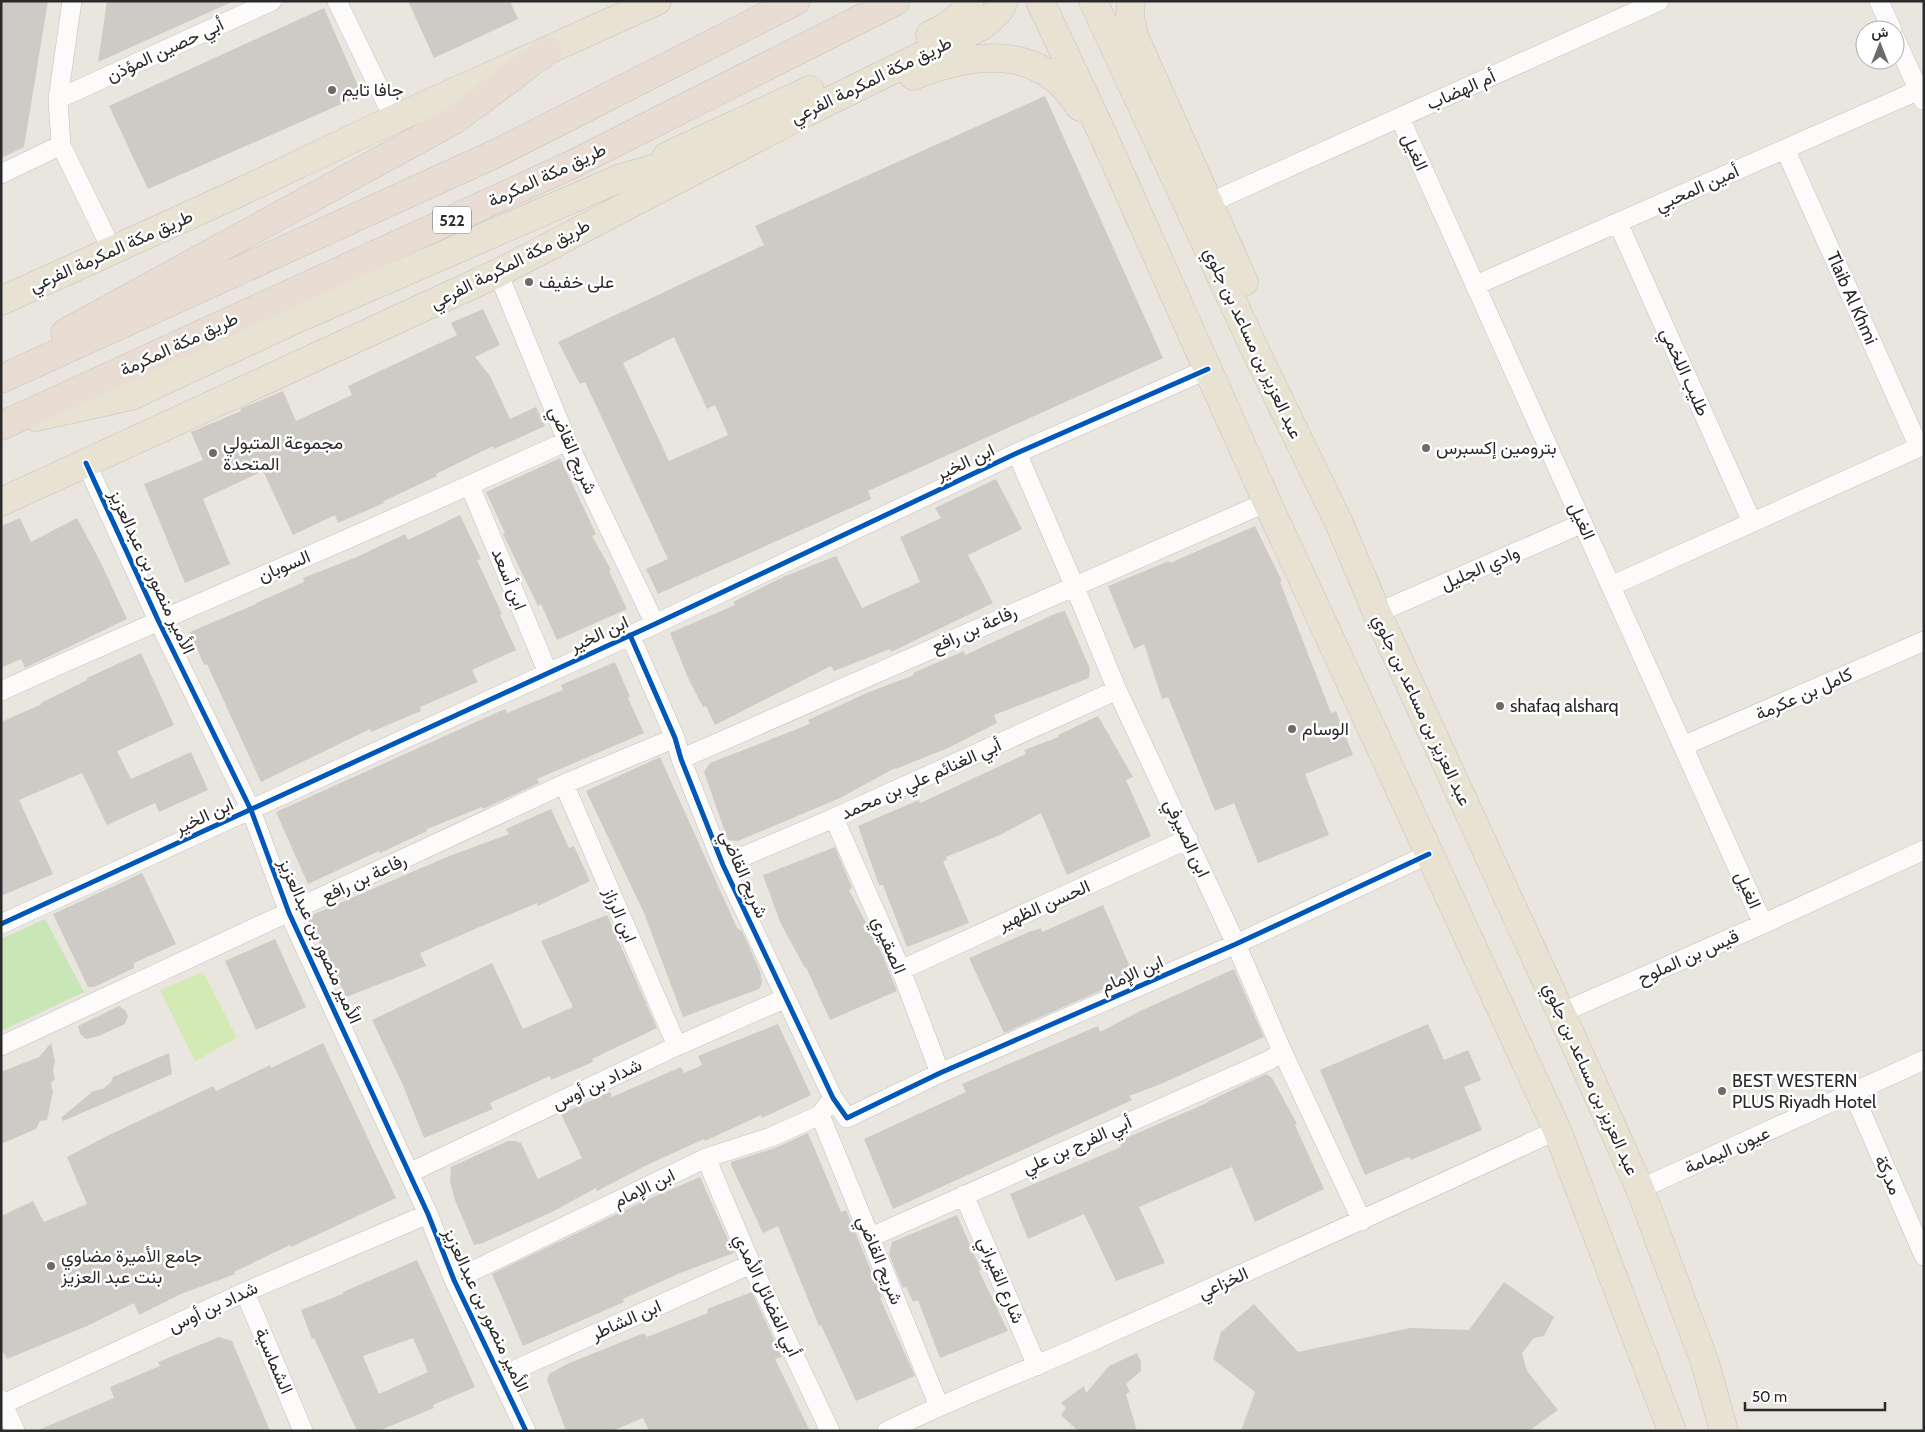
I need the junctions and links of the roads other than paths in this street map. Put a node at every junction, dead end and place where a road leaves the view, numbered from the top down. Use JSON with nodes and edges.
{"nodes":[{"id":1,"x":72,"y":1,"type":"edge"},
{"id":2,"x":272,"y":1,"type":"edge"},
{"id":3,"x":337,"y":1,"type":"edge"},
{"id":4,"x":657,"y":1,"type":"edge"},
{"id":5,"x":796,"y":1,"type":"edge"},
{"id":6,"x":896,"y":1,"type":"edge"},
{"id":7,"x":970,"y":1,"type":"edge"},
{"id":8,"x":1004,"y":1,"type":"edge"},
{"id":9,"x":1040,"y":1,"type":"edge"},
{"id":10,"x":1081,"y":1,"type":"edge"},
{"id":11,"x":1093,"y":1,"type":"edge"},
{"id":12,"x":1131,"y":1,"type":"edge"},
{"id":13,"x":1658,"y":1,"type":"edge"},
{"id":14,"x":1879,"y":1,"type":"edge"},
{"id":15,"x":1051,"y":14,"type":"edge"},
{"id":16,"x":1888,"y":20,"type":"edge"},
{"id":17,"x":548,"y":50,"type":"junction"},
{"id":18,"x":1119,"y":58,"type":"junction"},
{"id":19,"x":1905,"y":60,"type":"edge"},
{"id":20,"x":1921,"y":96,"type":"edge"},
{"id":21,"x":58,"y":99,"type":"junction"},
{"id":22,"x":801,"y":114,"type":"junction"},
{"id":23,"x":1400,"y":118,"type":"junction"},
{"id":24,"x":394,"y":119,"type":"junction"},
{"id":25,"x":1104,"y":135,"type":"junction"},
{"id":26,"x":748,"y":142,"type":"junction"},
{"id":27,"x":61,"y":145,"type":"junction"},
{"id":28,"x":1784,"y":149,"type":"junction"},
{"id":29,"x":1,"y":174,"type":"edge"},
{"id":30,"x":618,"y":179,"type":"junction"},
{"id":31,"x":1209,"y":203,"type":"junction"},
{"id":32,"x":1618,"y":223,"type":"junction"},
{"id":33,"x":112,"y":250,"type":"junction"},
{"id":34,"x":498,"y":273,"type":"junction"},
{"id":35,"x":1476,"y":285,"type":"junction"},
{"id":36,"x":1,"y":301,"type":"edge"},
{"id":37,"x":1256,"y":352,"type":"junction"},
{"id":38,"x":1208,"y":369,"type":"junction"},
{"id":39,"x":1,"y":370,"type":"edge"},
{"id":40,"x":1,"y":379,"type":"edge"},
{"id":41,"x":4,"y":424,"type":"edge"},
{"id":42,"x":567,"y":441,"type":"junction"},
{"id":43,"x":1921,"y":446,"type":"edge"},
{"id":44,"x":1017,"y":453,"type":"junction"},
{"id":45,"x":86,"y":463,"type":"junction"},
{"id":46,"x":470,"y":486,"type":"junction"},
{"id":47,"x":1,"y":502,"type":"edge"},
{"id":48,"x":1267,"y":502,"type":"junction"},
{"id":49,"x":1752,"y":522,"type":"junction"},
{"id":50,"x":1582,"y":523,"type":"junction"},
{"id":51,"x":1074,"y":585,"type":"junction"},
{"id":52,"x":1611,"y":586,"type":"junction"},
{"id":53,"x":1377,"y":613,"type":"junction"},
{"id":54,"x":158,"y":620,"type":"junction"},
{"id":55,"x":655,"y":624,"type":"junction"},
{"id":56,"x":630,"y":635,"type":"junction"},
{"id":57,"x":1924,"y":641,"type":"edge"},
{"id":58,"x":548,"y":673,"type":"junction"},
{"id":59,"x":1117,"y":690,"type":"junction"},
{"id":60,"x":1,"y":691,"type":"edge"},
{"id":61,"x":675,"y":738,"type":"junction"},
{"id":62,"x":1683,"y":746,"type":"junction"},
{"id":63,"x":681,"y":759,"type":"junction"},
{"id":64,"x":564,"y":784,"type":"junction"},
{"id":65,"x":251,"y":810,"type":"junction"},
{"id":66,"x":834,"y":818,"type":"junction"},
{"id":67,"x":1188,"y":840,"type":"junction"},
{"id":68,"x":1924,"y":850,"type":"edge"},
{"id":69,"x":1429,"y":854,"type":"junction"},
{"id":70,"x":724,"y":865,"type":"junction"},
{"id":71,"x":289,"y":913,"type":"junction"},
{"id":72,"x":1,"y":924,"type":"edge"},
{"id":73,"x":1763,"y":924,"type":"junction"},
{"id":74,"x":1236,"y":944,"type":"junction"},
{"id":75,"x":901,"y":970,"type":"junction"},
{"id":76,"x":786,"y":998,"type":"junction"},
{"id":77,"x":1561,"y":1013,"type":"junction"},
{"id":78,"x":1,"y":1046,"type":"edge"},
{"id":79,"x":677,"y":1046,"type":"junction"},
{"id":80,"x":1282,"y":1051,"type":"junction"},
{"id":81,"x":1924,"y":1060,"type":"edge"},
{"id":82,"x":940,"y":1073,"type":"junction"},
{"id":83,"x":1853,"y":1093,"type":"junction"},
{"id":84,"x":833,"y":1098,"type":"junction"},
{"id":85,"x":820,"y":1115,"type":"junction"},
{"id":86,"x":847,"y":1118,"type":"joint"},
{"id":87,"x":1557,"y":1130,"type":"junction"},
{"id":88,"x":706,"y":1158,"type":"junction"},
{"id":89,"x":409,"y":1173,"type":"junction"},
{"id":90,"x":1640,"y":1189,"type":"junction"},
{"id":91,"x":964,"y":1195,"type":"junction"},
{"id":92,"x":428,"y":1214,"type":"junction"},
{"id":93,"x":1362,"y":1221,"type":"junction"},
{"id":94,"x":871,"y":1238,"type":"junction"},
{"id":95,"x":1924,"y":1256,"type":"edge"},
{"id":96,"x":751,"y":1264,"type":"junction"},
{"id":97,"x":454,"y":1280,"type":"junction"},
{"id":98,"x":245,"y":1292,"type":"junction"},
{"id":99,"x":1037,"y":1366,"type":"junction"},
{"id":100,"x":501,"y":1376,"type":"junction"},
{"id":101,"x":2,"y":1403,"type":"edge"},
{"id":102,"x":939,"y":1406,"type":"junction"},
{"id":103,"x":15,"y":1431,"type":"edge"},
{"id":104,"x":303,"y":1431,"type":"edge"},
{"id":105,"x":526,"y":1431,"type":"edge"},
{"id":106,"x":830,"y":1431,"type":"edge"},
{"id":107,"x":887,"y":1431,"type":"edge"},
{"id":108,"x":1672,"y":1431,"type":"edge"},
{"id":109,"x":1724,"y":1431,"type":"edge"}],
"edges":[{"from":1,"to":21,"type":"street"},
{"from":2,"to":21,"type":"street","name":"أبي حصين المؤذن"},
{"from":3,"to":24,"type":"street"},
{"from":4,"to":17,"type":"main road","name":"طريق مكة المكرمة الفرعي"},
{"from":5,"to":40,"type":"highway","number":"522"},
{"from":6,"to":41,"type":"highway","name":"طريق مكة المكرمة","number":"522"},
{"from":7,"to":30,"type":"main road"},
{"from":8,"to":22,"type":"main road","name":"طريق مكة المكرمة الفرعي"},
{"from":9,"to":15,"type":"main road"},
{"from":10,"to":18,"type":"main road"},
{"from":11,"to":18,"type":"main road","name":"عبد العزيز بن مساعد بن جلوي"},
{"from":12,"to":31,"type":"main road"},
{"from":13,"to":23,"type":"street","name":"أم الهضاب"},
{"from":14,"to":16,"type":"street"},
{"from":15,"to":25,"type":"main road"},
{"from":17,"to":24,"type":"main road","name":"طريق مكة المكرمة الفرعي"},
{"from":17,"to":39,"type":"highway"},
{"from":18,"to":37,"type":"main road","name":"عبد العزيز بن مساعد بن جلوي"},
{"from":19,"to":20,"type":"street"},
{"from":20,"to":28,"type":"street","name":"أمين المحبي"},
{"from":21,"to":27,"type":"street"},
{"from":22,"to":25,"type":"main road"},
{"from":22,"to":26,"type":"main road","name":"طريق مكة المكرمة الفرعي"},
{"from":23,"to":31,"type":"street","name":"أم الهضاب"},
{"from":23,"to":35,"type":"street","name":"الغيل"},
{"from":24,"to":33,"type":"main road","name":"طريق مكة المكرمة الفرعي"},
{"from":25,"to":38,"type":"main road"},
{"from":26,"to":30,"type":"main road"},
{"from":26,"to":34,"type":"main road","name":"طريق مكة المكرمة الفرعي"},
{"from":27,"to":29,"type":"street"},
{"from":27,"to":33,"type":"street"},
{"from":28,"to":32,"type":"street","name":"أمين المحبي"},
{"from":28,"to":43,"type":"street","name":"Tlaib Al Khmi"},
{"from":30,"to":41,"type":"main road"},
{"from":31,"to":37,"type":"main road"},
{"from":32,"to":35,"type":"street","name":"أمين المحبي"},
{"from":32,"to":49,"type":"street","name":"طليب اللخمي"},
{"from":33,"to":36,"type":"main road","name":"طريق مكة المكرمة الفرعي"},
{"from":34,"to":42,"type":"street","name":"شريح القاضي"},
{"from":34,"to":45,"type":"main road","name":"طريق مكة المكرمة الفرعي"},
{"from":35,"to":50,"type":"street","name":"الغيل"},
{"from":37,"to":53,"type":"main road","name":"عبد العزيز بن مساعد بن جلوي"},
{"from":38,"to":44,"type":"street","name":"ابن الخير"},
{"from":38,"to":48,"type":"main road"},
{"from":42,"to":46,"type":"street","name":"السوبان"},
{"from":42,"to":55,"type":"street","name":"شريح القاضي"},
{"from":43,"to":49,"type":"street"},
{"from":44,"to":51,"type":"street","name":"ابن الصيرفي"},
{"from":44,"to":55,"type":"street","name":"ابن الخير"},
{"from":45,"to":47,"type":"main road","name":"طريق مكة المكرمة الفرعي"},
{"from":45,"to":54,"type":"street","name":"الأمير منصور بن عبدالعزيز"},
{"from":46,"to":54,"type":"street","name":"السوبان"},
{"from":46,"to":58,"type":"street","name":"ابن أسعد"},
{"from":48,"to":51,"type":"street","name":"رفاعة بن رافع"},
{"from":48,"to":69,"type":"main road"},
{"from":49,"to":52,"type":"street"},
{"from":50,"to":52,"type":"street","name":"الغيل"},
{"from":50,"to":53,"type":"street","name":"وادي الجليل"},
{"from":51,"to":59,"type":"street","name":"ابن الصيرفي"},
{"from":51,"to":63,"type":"street","name":"رفاعة بن رافع"},
{"from":52,"to":62,"type":"street","name":"الغيل"},
{"from":53,"to":77,"type":"main road","name":"عبد العزيز بن مساعد بن جلوي"},
{"from":54,"to":60,"type":"street","name":"السوبان"},
{"from":54,"to":65,"type":"street","name":"الأمير منصور بن عبدالعزيز"},
{"from":55,"to":56,"type":"street","name":"ابن الخير"},
{"from":56,"to":58,"type":"street","name":"ابن الخير"},
{"from":56,"to":61,"type":"street","name":"شريح القاضي"},
{"from":57,"to":62,"type":"street","name":"كامل بن عكرمة"},
{"from":58,"to":65,"type":"street","name":"ابن الخير"},
{"from":59,"to":66,"type":"street","name":"أبي الغنائم علي بن محمد"},
{"from":59,"to":67,"type":"street","name":"ابن الصيرفي"},
{"from":61,"to":63,"type":"street","name":"شريح القاضي"},
{"from":61,"to":64,"type":"street","name":"رفاعة بن رافع"},
{"from":62,"to":73,"type":"street","name":"الغيل"},
{"from":63,"to":70,"type":"street","name":"شريح القاضي"},
{"from":64,"to":71,"type":"street","name":"رفاعة بن رافع"},
{"from":64,"to":79,"type":"street","name":"ابن الرزاز"},
{"from":65,"to":71,"type":"street","name":"الأمير منصور بن عبدالعزيز"},
{"from":65,"to":72,"type":"street","name":"ابن الخير"},
{"from":66,"to":70,"type":"street","name":"أبي الغنائم علي بن محمد"},
{"from":66,"to":75,"type":"street","name":"الصقيري"},
{"from":67,"to":74,"type":"street","name":"ابن الصيرفي"},
{"from":67,"to":75,"type":"street","name":"الحسن الظهير"},
{"from":68,"to":73,"type":"street","name":"قيس بن الملوح"},
{"from":69,"to":74,"type":"street","name":"ابن الإمام"},
{"from":69,"to":87,"type":"main road"},
{"from":70,"to":76,"type":"street","name":"شريح القاضي"},
{"from":71,"to":78,"type":"street","name":"رفاعة بن رافع"},
{"from":71,"to":89,"type":"street","name":"الأمير منصور بن عبدالعزيز"},
{"from":73,"to":77,"type":"street","name":"قيس بن الملوح"},
{"from":74,"to":80,"type":"street","name":"ابن الصيرفي"},
{"from":74,"to":82,"type":"street","name":"ابن الإمام"},
{"from":75,"to":82,"type":"street","name":"الصقيري"},
{"from":76,"to":79,"type":"street","name":"شداد بن أوس"},
{"from":76,"to":84,"type":"street","name":"شريح القاضي"},
{"from":77,"to":90,"type":"main road","name":"عبد العزيز بن مساعد بن جلوي"},
{"from":79,"to":89,"type":"street","name":"شداد بن أوس"},
{"from":80,"to":91,"type":"street","name":"أبي الفرج بن علي"},
{"from":80,"to":93,"type":"street","name":"ابن الصيرفي"},
{"from":81,"to":83,"type":"street","name":"عيون اليمامة"},
{"from":82,"to":86,"type":"street","name":"ابن الإمام"},
{"from":83,"to":90,"type":"street","name":"عيون اليمامة"},
{"from":83,"to":95,"type":"street","name":"مدركة"},
{"from":84,"to":85,"type":"street","name":"ابن الإمام"},
{"from":84,"to":86,"type":"street","name":"شريح القاضي"},
{"from":85,"to":88,"type":"street","name":"ابن الإمام"},
{"from":85,"to":94,"type":"street","name":"شريح القاضي"},
{"from":87,"to":93,"type":"street","name":"الخزاعي"},
{"from":87,"to":108,"type":"main road"},
{"from":88,"to":96,"type":"street","name":"أبي الفضائل الأمدي"},
{"from":88,"to":97,"type":"street","name":"ابن الإمام"},
{"from":89,"to":92,"type":"street","name":"الأمير منصور بن عبدالعزيز"},
{"from":90,"to":109,"type":"main road","name":"عبد العزيز بن مساعد بن جلوي"},
{"from":91,"to":94,"type":"street","name":"أبي الفرج بن علي"},
{"from":91,"to":99,"type":"street","name":"شارع القيراني"},
{"from":92,"to":97,"type":"street","name":"الأمير منصور بن عبدالعزيز"},
{"from":92,"to":98,"type":"street","name":"شداد بن أوس"},
{"from":93,"to":99,"type":"street","name":"الخزاعي"},
{"from":94,"to":102,"type":"street","name":"شريح القاضي"},
{"from":96,"to":100,"type":"street","name":"ابن الشاطر"},
{"from":96,"to":106,"type":"street","name":"أبي الفضائل الأمدي"},
{"from":97,"to":100,"type":"street","name":"الأمير منصور بن عبدالعزيز"},
{"from":98,"to":101,"type":"street","name":"شداد بن أوس"},
{"from":98,"to":104,"type":"street","name":"الشماسية"},
{"from":99,"to":102,"type":"street","name":"الخزاعي"},
{"from":100,"to":105,"type":"street","name":"الأمير منصور بن عبدالعزيز"},
{"from":101,"to":103,"type":"street"},
{"from":102,"to":107,"type":"street","name":"الخزاعي"}]}
